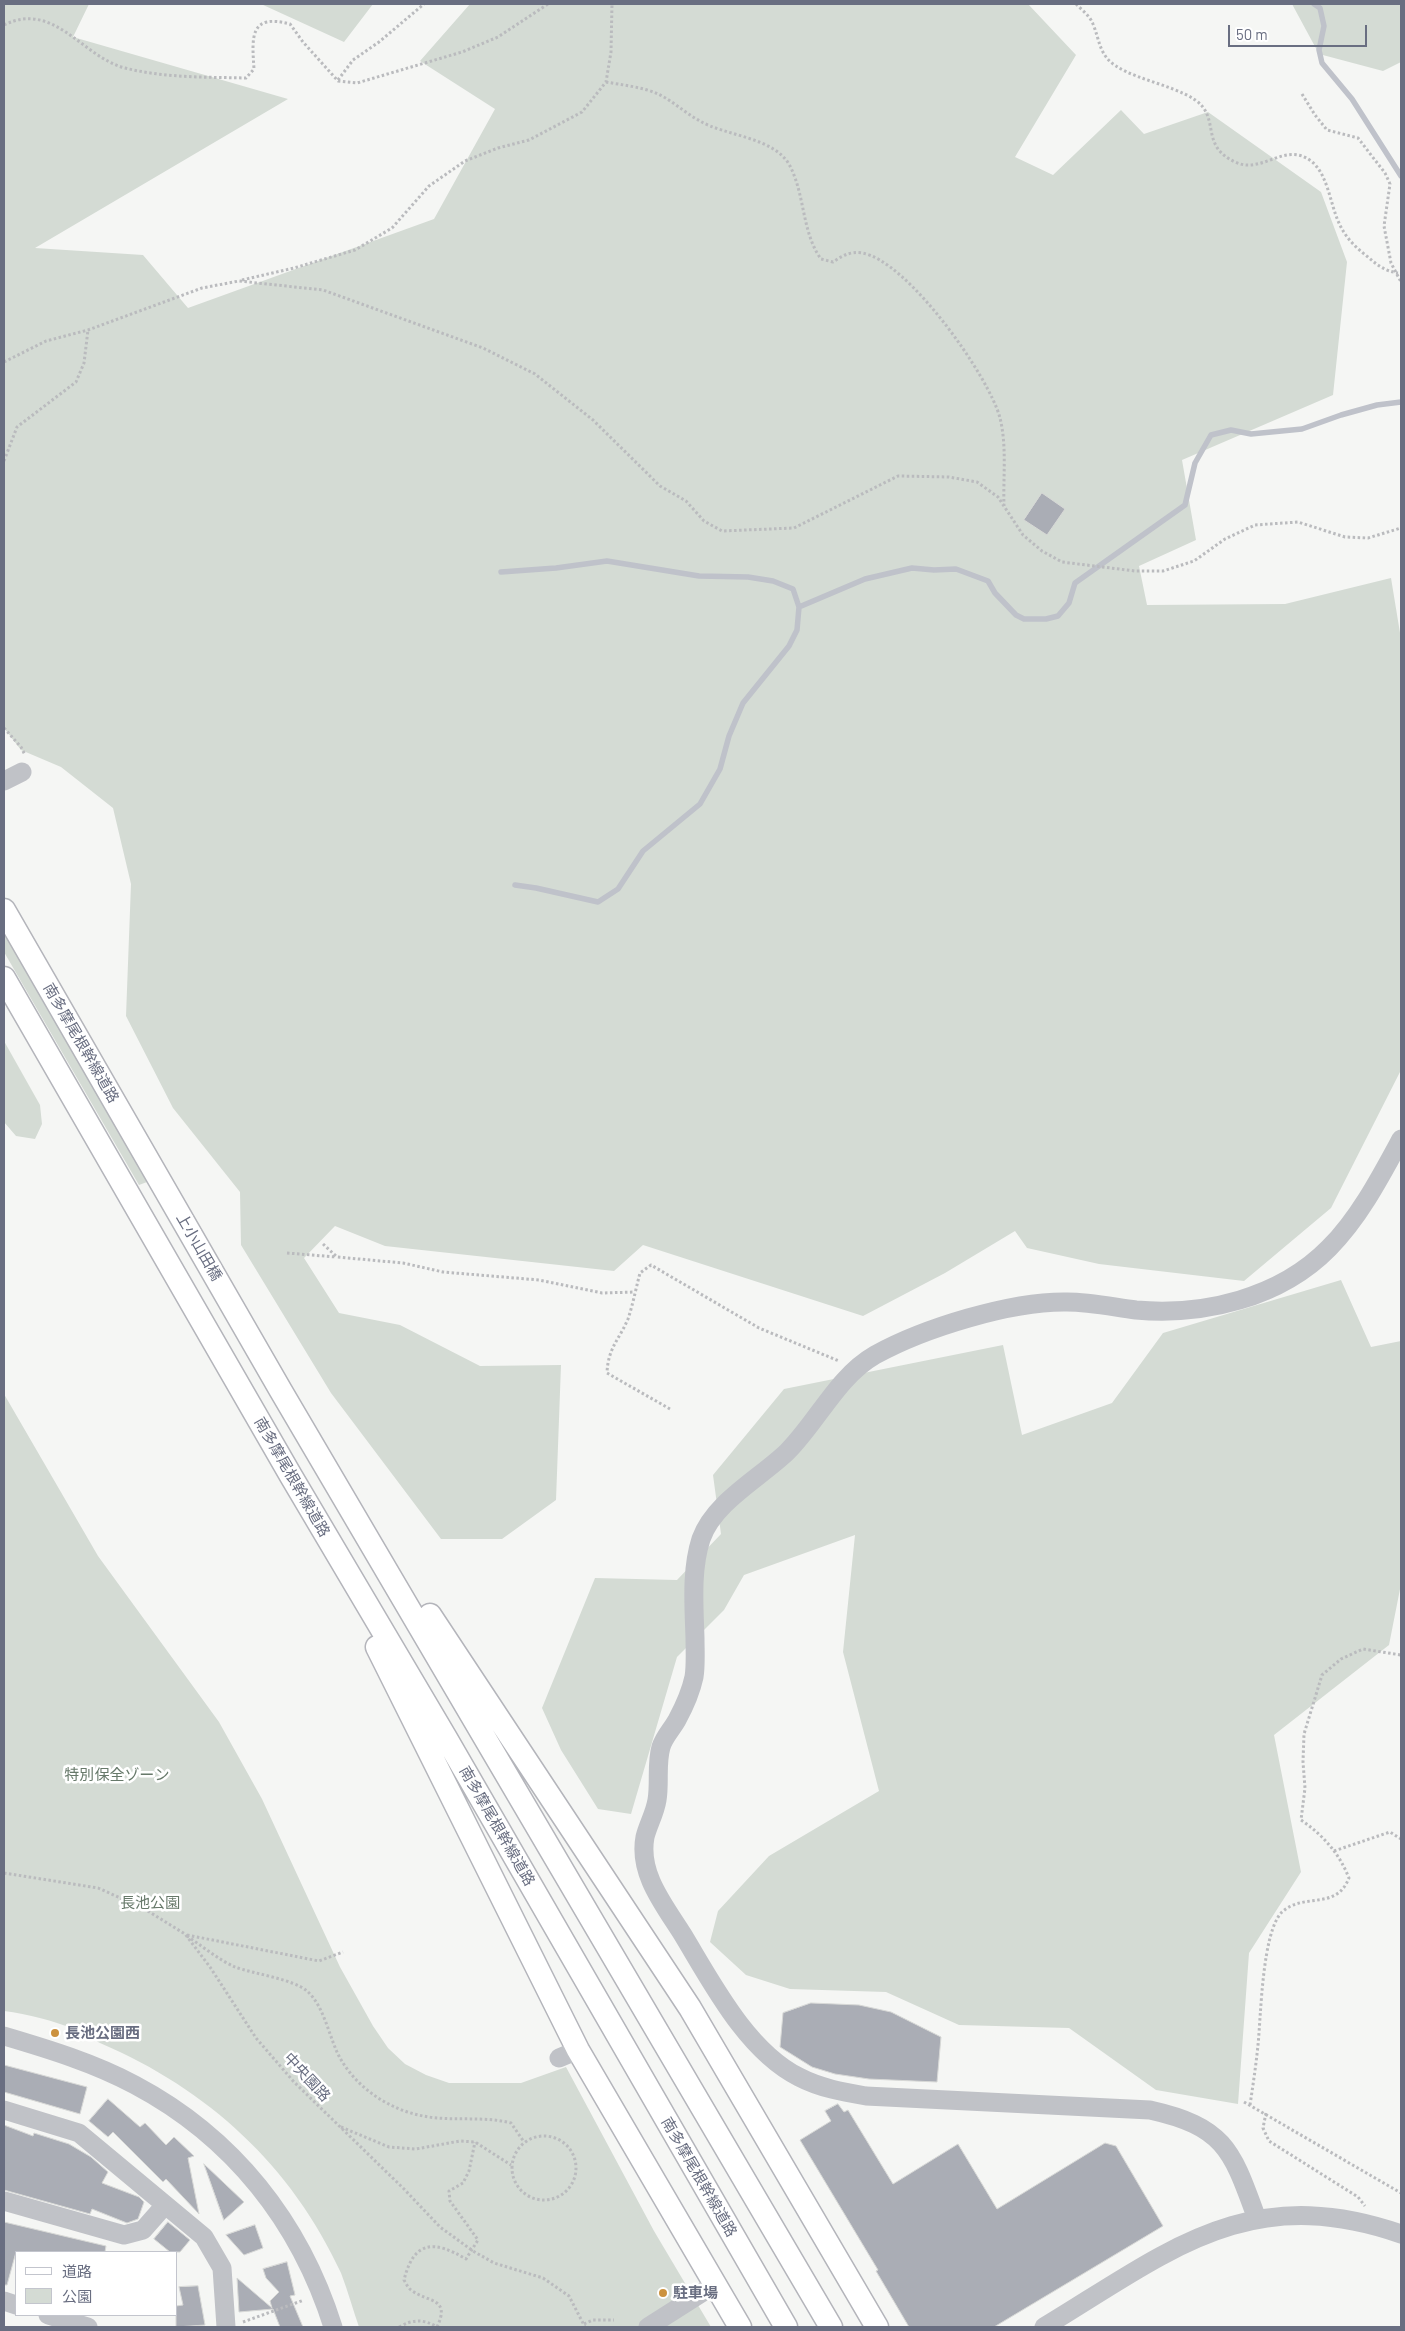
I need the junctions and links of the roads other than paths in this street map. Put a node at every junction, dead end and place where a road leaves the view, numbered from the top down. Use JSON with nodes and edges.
{"nodes":[{"id":1,"x":25,"y":768,"type":"road end"},
{"id":2,"x":4,"y":781,"type":"edge"},
{"id":3,"x":4,"y":910,"type":"edge"},
{"id":4,"x":4,"y":978,"type":"edge"},
{"id":5,"x":1401,"y":1138,"type":"edge"},
{"id":6,"x":158,"y":1176,"type":"joint"},
{"id":7,"x":281,"y":1391,"type":"junction"},
{"id":8,"x":291,"y":1476,"type":"junction"},
{"id":9,"x":4,"y":2036,"type":"edge"},
{"id":10,"x":4,"y":2110,"type":"edge"},
{"id":11,"x":4,"y":2202,"type":"edge"},
{"id":12,"x":166,"y":2205,"type":"junction"},
{"id":13,"x":1256,"y":2219,"type":"junction"},
{"id":14,"x":1401,"y":2234,"type":"edge"},
{"id":15,"x":714,"y":2285,"type":"junction"},
{"id":16,"x":51,"y":2316,"type":"edge"},
{"id":17,"x":784,"y":2323,"type":"edge"},
{"id":18,"x":231,"y":2326,"type":"edge"},
{"id":19,"x":88,"y":2327,"type":"edge"},
{"id":20,"x":333,"y":2327,"type":"edge"},
{"id":21,"x":648,"y":2327,"type":"edge"},
{"id":22,"x":740,"y":2327,"type":"edge"},
{"id":23,"x":831,"y":2327,"type":"edge"},
{"id":24,"x":877,"y":2327,"type":"edge"},
{"id":25,"x":1044,"y":2327,"type":"edge"}],
"edges":[{"from":1,"to":2,"type":"street"},
{"from":3,"to":6,"type":"main road","name":"南多摩尾根幹線道路"},
{"from":4,"to":8,"type":"main road","name":"南多摩尾根幹線道路"},
{"from":5,"to":13,"type":"street"},
{"from":6,"to":7,"type":"main road","name":"上小山田橋"},
{"from":7,"to":23,"type":"main road"},
{"from":7,"to":24,"type":"main road"},
{"from":8,"to":15,"type":"main road"},
{"from":8,"to":17,"type":"main road","name":"南多摩尾根幹線道路"},
{"from":9,"to":20,"type":"street"},
{"from":10,"to":12,"type":"street"},
{"from":11,"to":12,"type":"street"},
{"from":12,"to":18,"type":"street"},
{"from":13,"to":14,"type":"street"},
{"from":13,"to":25,"type":"street"},
{"from":15,"to":21,"type":"street"},
{"from":15,"to":22,"type":"main road"},
{"from":16,"to":19,"type":"street"}]}
